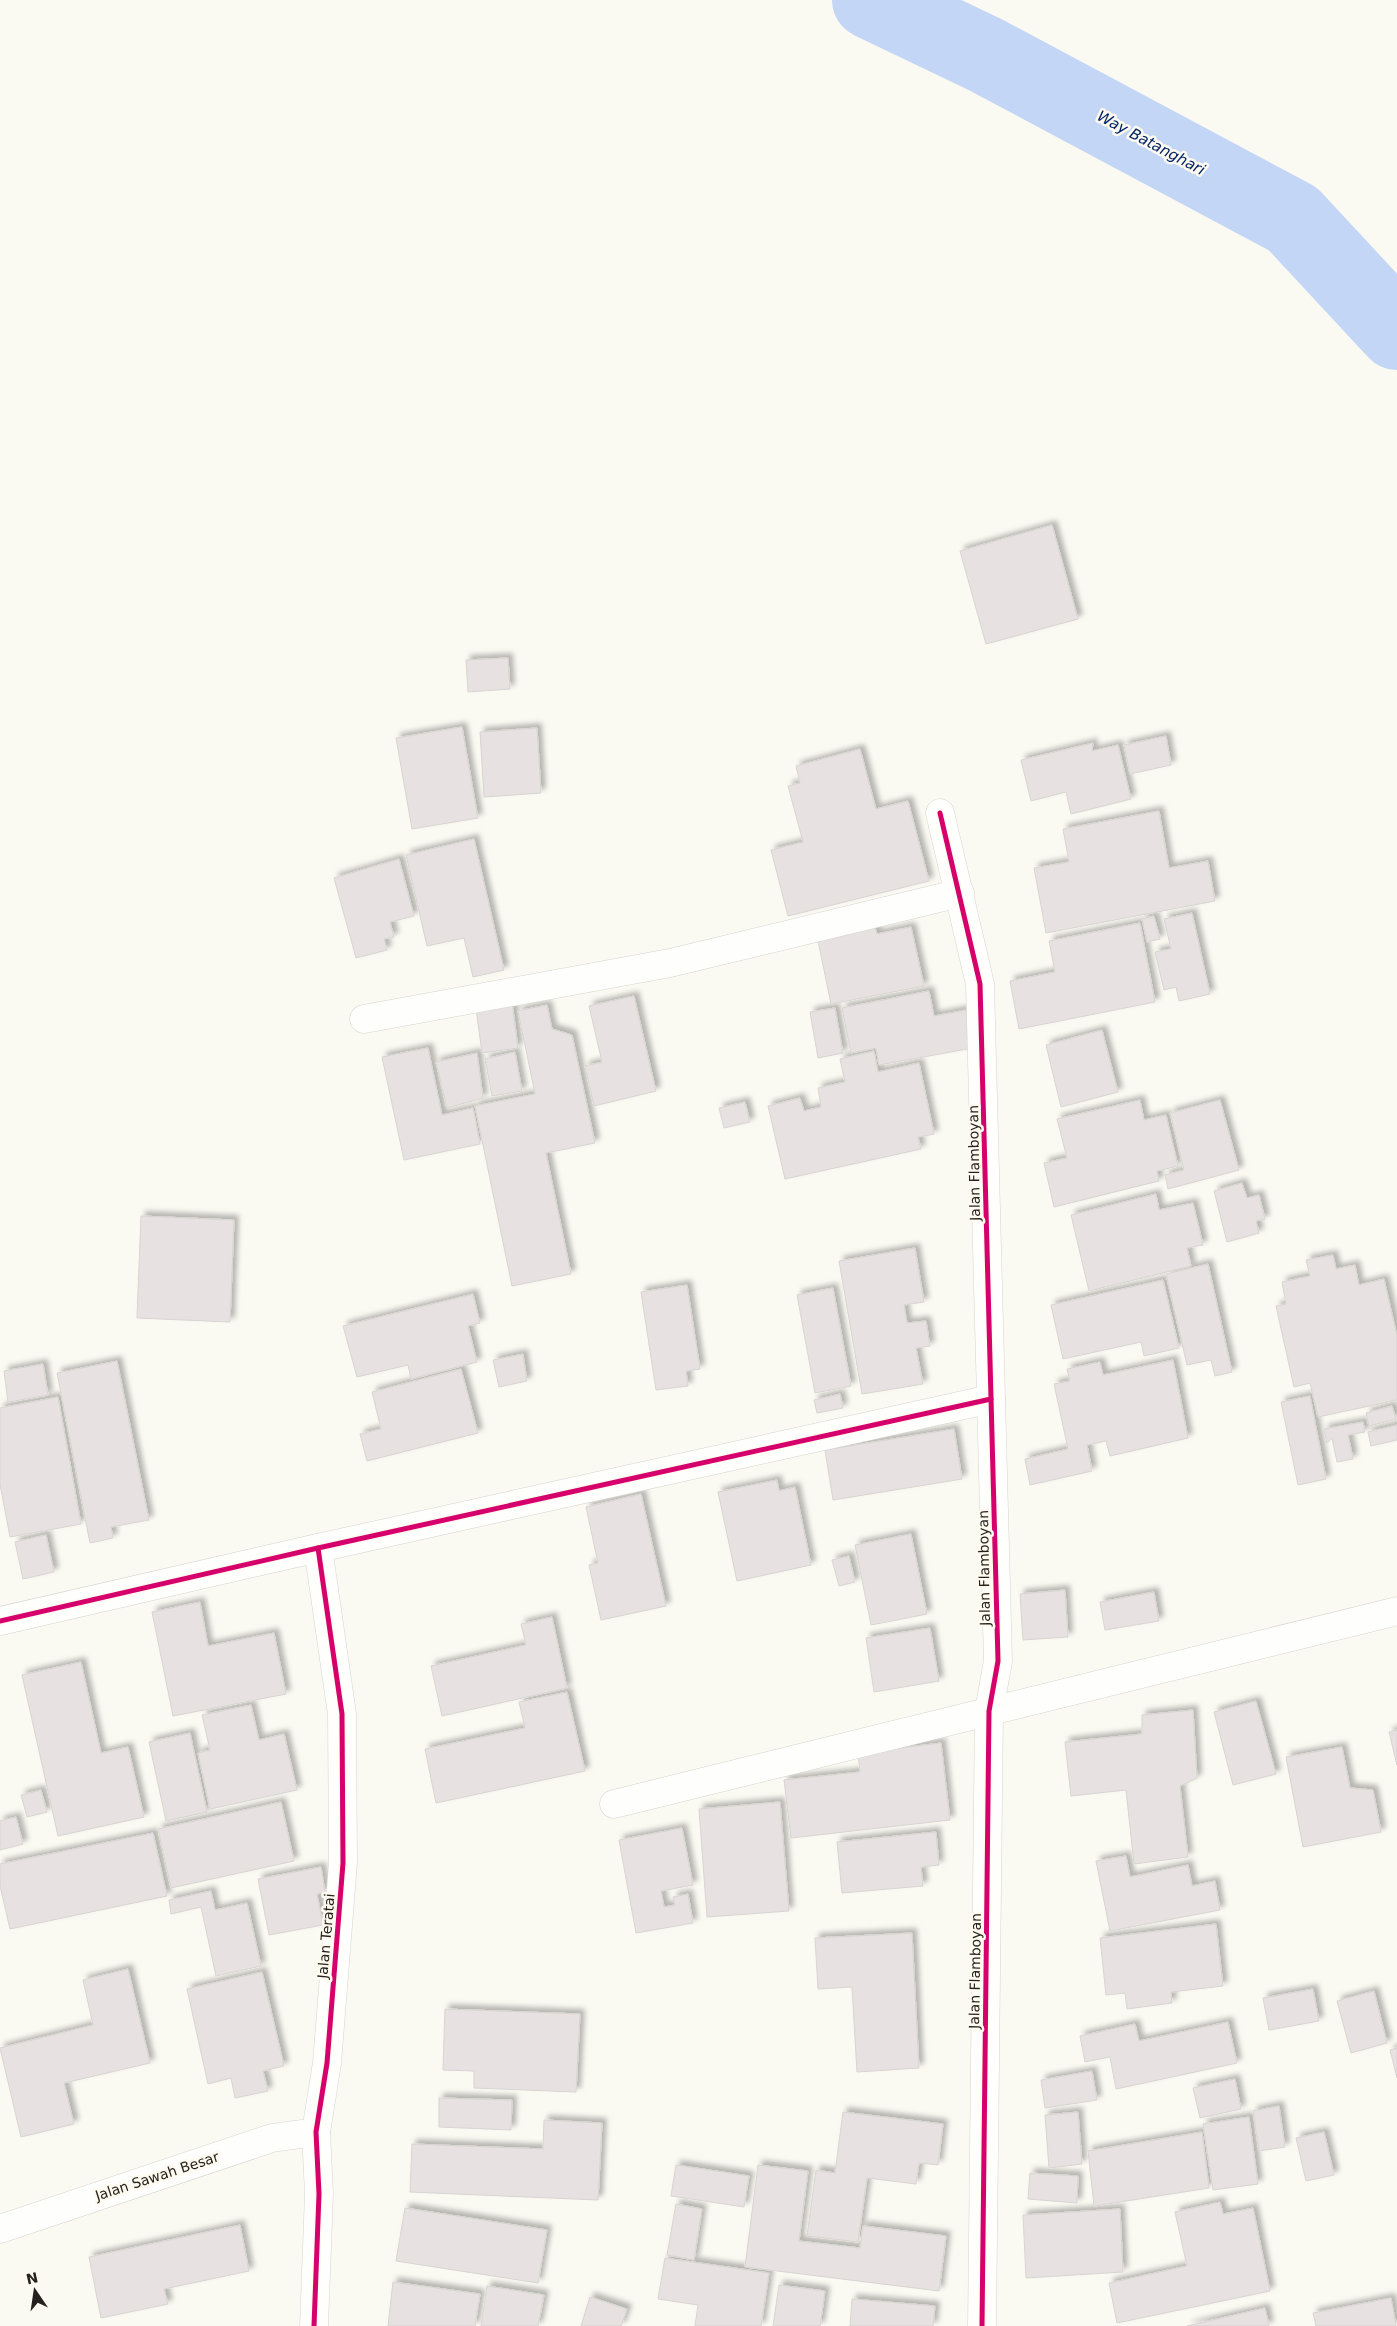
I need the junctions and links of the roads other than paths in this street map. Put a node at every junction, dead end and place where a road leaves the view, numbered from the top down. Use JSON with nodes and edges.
{"nodes":[{"id":1,"x":940,"y":813,"type":"dead end"},
{"id":2,"x":960,"y":893,"type":"junction"},
{"id":3,"x":364,"y":1019,"type":"dead end"},
{"id":4,"x":991,"y":1399,"type":"junction"},
{"id":5,"x":318,"y":1548,"type":"junction"},
{"id":6,"x":1397,"y":1611,"type":"edge"},
{"id":7,"x":0,"y":1621,"type":"edge"},
{"id":8,"x":989,"y":1711,"type":"junction"},
{"id":9,"x":614,"y":1804,"type":"dead end"},
{"id":10,"x":316,"y":2132,"type":"junction"},
{"id":11,"x":0,"y":2229,"type":"edge"},
{"id":12,"x":314,"y":2326,"type":"edge"},
{"id":13,"x":982,"y":2326,"type":"edge"}],
"edges":[{"from":1,"to":2,"type":"street","name":"Jalan Flamboyan"},
{"from":2,"to":3,"type":"street"},
{"from":2,"to":4,"type":"street","name":"Jalan Flamboyan"},
{"from":4,"to":5,"type":"street"},
{"from":4,"to":8,"type":"street","name":"Jalan Flamboyan"},
{"from":5,"to":7,"type":"street"},
{"from":5,"to":10,"type":"street","name":"Jalan Teratai"},
{"from":6,"to":8,"type":"street"},
{"from":8,"to":9,"type":"street"},
{"from":8,"to":13,"type":"street","name":"Jalan Flamboyan"},
{"from":10,"to":11,"type":"street","name":"Jalan Sawah Besar"},
{"from":10,"to":12,"type":"street","name":"Jalan Teratai"}]}
